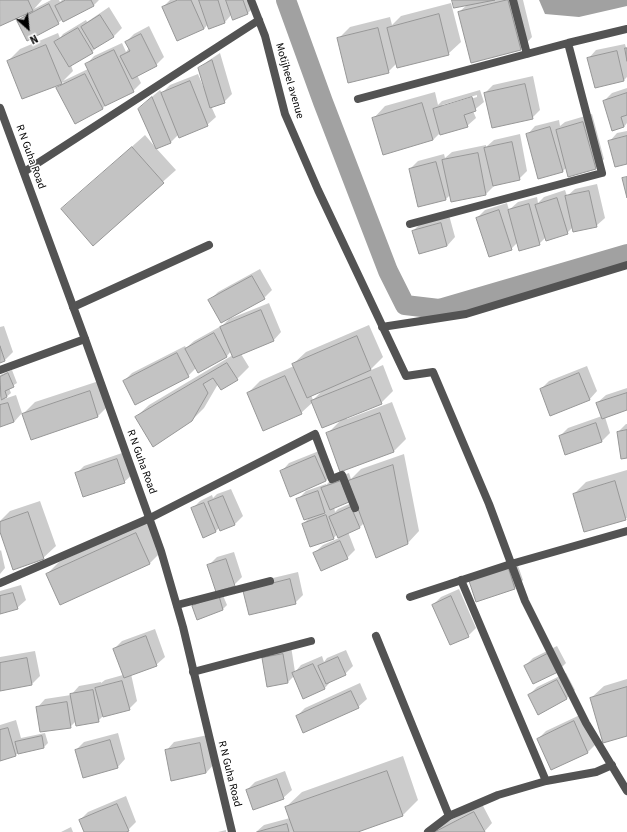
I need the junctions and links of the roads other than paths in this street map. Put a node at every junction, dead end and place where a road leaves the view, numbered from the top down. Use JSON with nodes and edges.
{"nodes":[{"id":1,"x":251,"y":0,"type":"edge"},
{"id":2,"x":513,"y":0,"type":"edge"},
{"id":3,"x":259,"y":20,"type":"junction"},
{"id":4,"x":627,"y":29,"type":"edge"},
{"id":5,"x":568,"y":42,"type":"junction"},
{"id":6,"x":527,"y":54,"type":"junction"},
{"id":7,"x":358,"y":99,"type":"dead end"},
{"id":8,"x":0,"y":108,"type":"edge"},
{"id":9,"x":24,"y":172,"type":"junction"},
{"id":10,"x":410,"y":224,"type":"dead end"},
{"id":11,"x":209,"y":245,"type":"dead end"},
{"id":12,"x":627,"y":265,"type":"edge"},
{"id":13,"x":73,"y":307,"type":"junction"},
{"id":14,"x":382,"y":327,"type":"junction"},
{"id":15,"x":85,"y":339,"type":"junction"},
{"id":16,"x":0,"y":370,"type":"edge"},
{"id":17,"x":355,"y":508,"type":"dead end"},
{"id":18,"x":150,"y":518,"type":"junction"},
{"id":19,"x":627,"y":531,"type":"edge"},
{"id":20,"x":511,"y":564,"type":"junction"},
{"id":21,"x":461,"y":580,"type":"junction"},
{"id":22,"x":270,"y":581,"type":"dead end"},
{"id":23,"x":0,"y":583,"type":"edge"},
{"id":24,"x":410,"y":597,"type":"dead end"},
{"id":25,"x":177,"y":605,"type":"junction"},
{"id":26,"x":376,"y":636,"type":"dead end"},
{"id":27,"x":311,"y":641,"type":"dead end"},
{"id":28,"x":193,"y":672,"type":"junction"},
{"id":29,"x":612,"y":766,"type":"junction"},
{"id":30,"x":546,"y":782,"type":"junction"},
{"id":31,"x":627,"y":791,"type":"edge"},
{"id":32,"x":449,"y":816,"type":"junction"},
{"id":33,"x":232,"y":832,"type":"edge"},
{"id":34,"x":428,"y":832,"type":"edge"}],
"edges":[{"from":1,"to":3,"type":"street","name":"Motijheel avenue"},
{"from":2,"to":6,"type":"street"},
{"from":3,"to":9,"type":"street"},
{"from":3,"to":14,"type":"street","name":"Motijheel avenue"},
{"from":4,"to":5,"type":"street"},
{"from":5,"to":6,"type":"street"},
{"from":5,"to":10,"type":"street"},
{"from":6,"to":7,"type":"street"},
{"from":8,"to":9,"type":"street","name":"R N Guha Road"},
{"from":9,"to":13,"type":"street","name":"R N Guha Road"},
{"from":11,"to":13,"type":"street"},
{"from":12,"to":14,"type":"street"},
{"from":13,"to":15,"type":"street","name":"R N Guha Road"},
{"from":14,"to":20,"type":"street","name":"Motijheel avenue"},
{"from":15,"to":16,"type":"street"},
{"from":15,"to":18,"type":"street","name":"R N Guha Road"},
{"from":17,"to":18,"type":"street"},
{"from":18,"to":23,"type":"street"},
{"from":18,"to":25,"type":"street","name":"R N Guha Road"},
{"from":19,"to":20,"type":"street"},
{"from":20,"to":21,"type":"street"},
{"from":20,"to":29,"type":"street"},
{"from":21,"to":24,"type":"street"},
{"from":21,"to":30,"type":"street"},
{"from":22,"to":25,"type":"street"},
{"from":25,"to":28,"type":"street","name":"R N Guha Road"},
{"from":26,"to":32,"type":"street"},
{"from":27,"to":28,"type":"street"},
{"from":28,"to":33,"type":"street","name":"R N Guha Road"},
{"from":29,"to":30,"type":"street"},
{"from":29,"to":31,"type":"street"},
{"from":30,"to":32,"type":"street"},
{"from":32,"to":34,"type":"street"}]}
